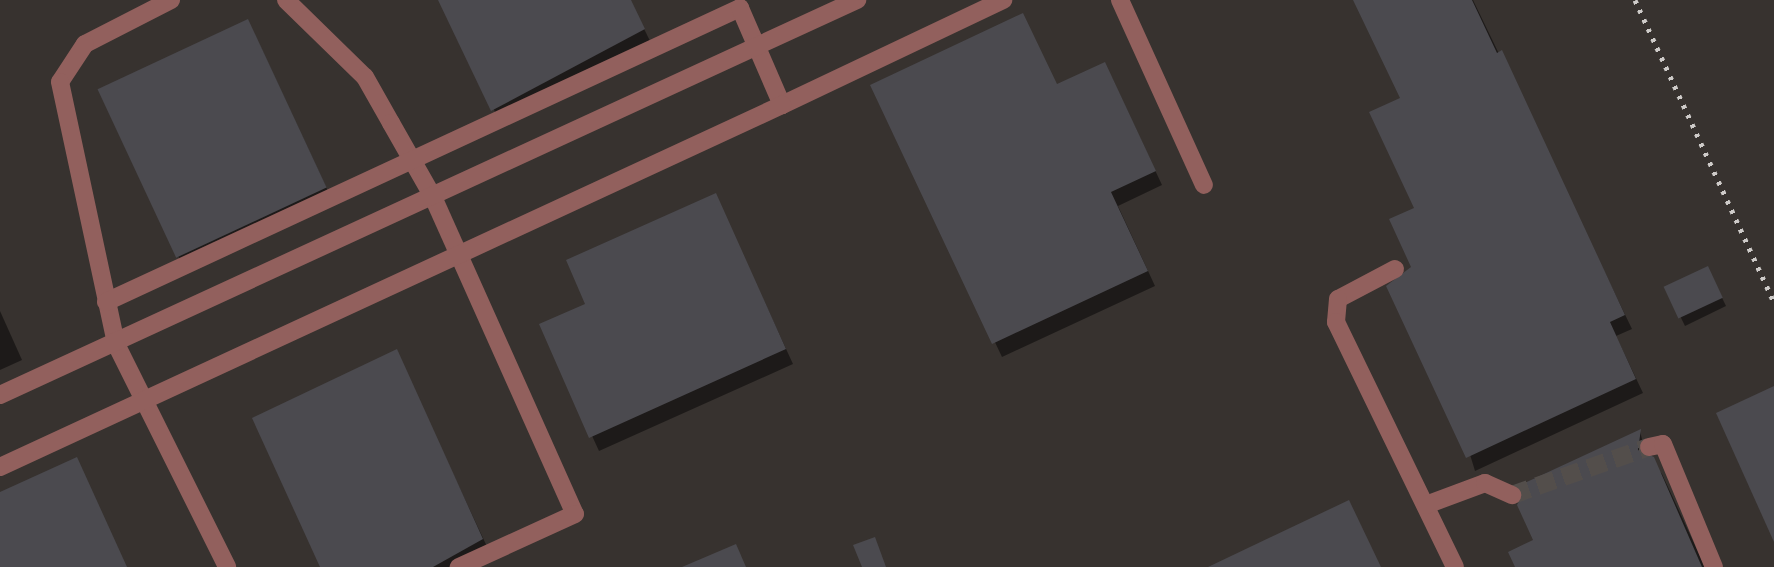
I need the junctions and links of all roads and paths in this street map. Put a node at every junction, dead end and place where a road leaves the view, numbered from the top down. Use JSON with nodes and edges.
{"nodes":[{"id":1,"x":170,"y":0,"type":"edge"},
{"id":2,"x":286,"y":0,"type":"edge"},
{"id":3,"x":857,"y":0,"type":"edge"},
{"id":4,"x":1003,"y":0,"type":"edge"},
{"id":5,"x":1120,"y":0,"type":"edge"},
{"id":6,"x":755,"y":47,"type":"junction"},
{"id":7,"x":782,"y":105,"type":"junction"},
{"id":8,"x":413,"y":162,"type":"junction"},
{"id":9,"x":1204,"y":186,"type":"dead end"},
{"id":10,"x":433,"y":197,"type":"junction"},
{"id":11,"x":457,"y":252,"type":"junction"},
{"id":12,"x":1395,"y":269,"type":"dead end"},
{"id":13,"x":106,"y":302,"type":"junction"},
{"id":14,"x":116,"y":344,"type":"junction"},
{"id":15,"x":0,"y":395,"type":"edge"},
{"id":16,"x":142,"y":401,"type":"junction"},
{"id":17,"x":1650,"y":447,"type":"dead end"},
{"id":18,"x":0,"y":467,"type":"edge"},
{"id":19,"x":1512,"y":495,"type":"tunnel mouth"},
{"id":20,"x":1426,"y":505,"type":"junction"},
{"id":21,"x":227,"y":567,"type":"edge"},
{"id":22,"x":459,"y":567,"type":"edge"},
{"id":23,"x":1455,"y":567,"type":"edge"},
{"id":24,"x":1714,"y":567,"type":"edge"}],
"edges":[{"from":1,"to":13,"type":"lane"},
{"from":2,"to":8,"type":"lane"},
{"from":3,"to":6,"type":"lane"},
{"from":4,"to":7,"type":"lane"},
{"from":5,"to":9,"type":"lane"},
{"from":6,"to":7,"type":"lane"},
{"from":6,"to":8,"type":"lane"},
{"from":6,"to":10,"type":"lane"},
{"from":7,"to":11,"type":"lane"},
{"from":8,"to":10,"type":"lane"},
{"from":8,"to":13,"type":"lane"},
{"from":10,"to":11,"type":"lane"},
{"from":10,"to":14,"type":"lane"},
{"from":11,"to":16,"type":"lane"},
{"from":11,"to":22,"type":"lane"},
{"from":12,"to":20,"type":"lane"},
{"from":13,"to":14,"type":"lane"},
{"from":14,"to":15,"type":"lane"},
{"from":14,"to":16,"type":"lane"},
{"from":16,"to":18,"type":"lane"},
{"from":16,"to":21,"type":"lane"},
{"from":17,"to":24,"type":"lane"},
{"from":19,"to":20,"type":"lane"},
{"from":20,"to":23,"type":"lane"}]}
